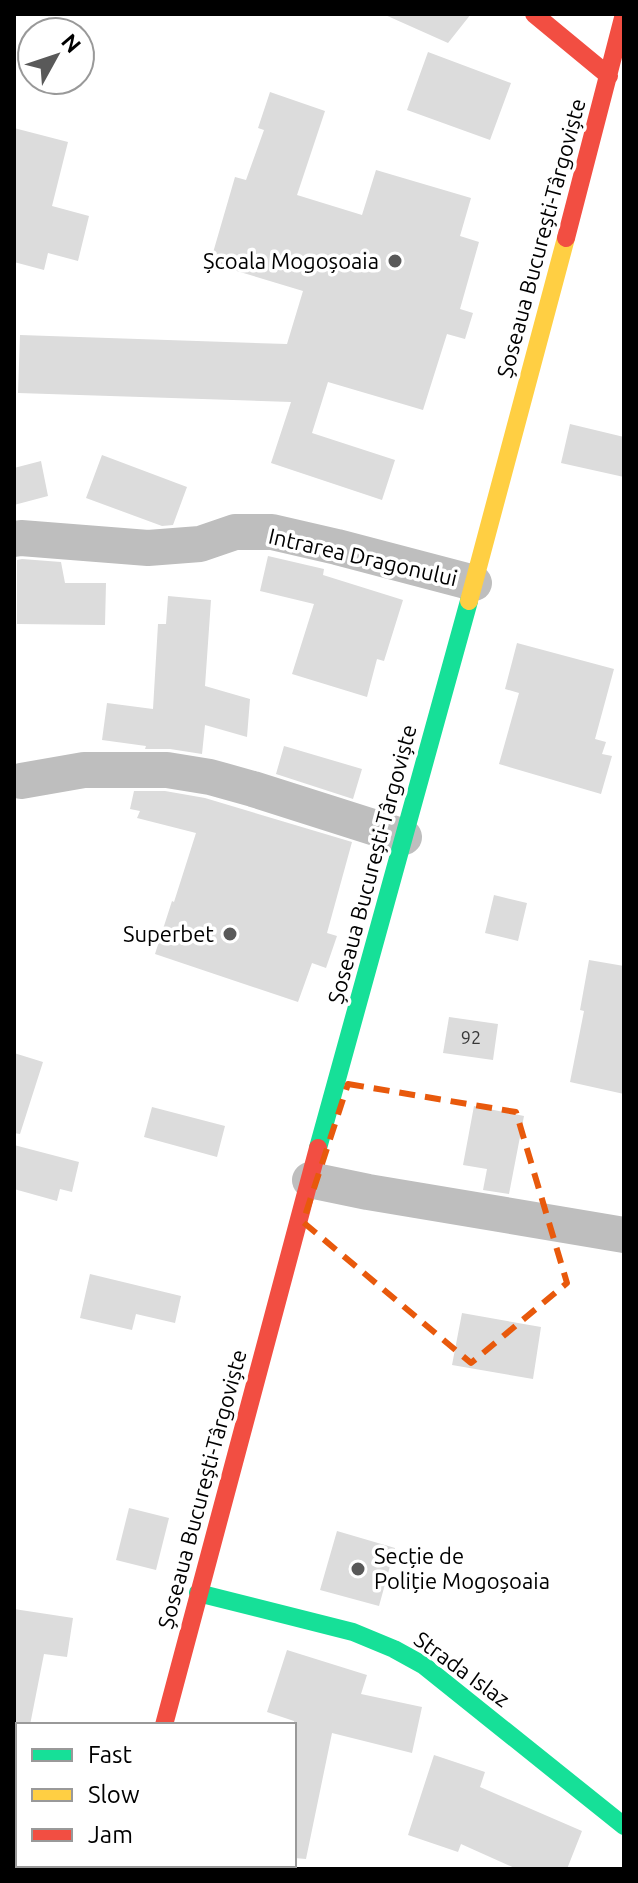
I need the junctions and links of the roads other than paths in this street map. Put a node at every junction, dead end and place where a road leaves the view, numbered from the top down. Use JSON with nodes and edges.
{"nodes":[{"id":1,"x":534,"y":14,"type":"edge"},
{"id":2,"x":624,"y":14,"type":"edge"},
{"id":3,"x":609,"y":76,"type":"junction"},
{"id":4,"x":611,"y":120,"type":"edge"},
{"id":5,"x":14,"y":539,"type":"edge"},
{"id":6,"x":474,"y":583,"type":"junction"},
{"id":7,"x":21,"y":781,"type":"dead end"},
{"id":8,"x":404,"y":837,"type":"junction"},
{"id":9,"x":310,"y":1180,"type":"junction"},
{"id":10,"x":624,"y":1235,"type":"edge"},
{"id":11,"x":198,"y":1593,"type":"junction"},
{"id":12,"x":165,"y":1723,"type":"edge"},
{"id":13,"x":624,"y":1826,"type":"edge"}],
"edges":[{"from":1,"to":3,"type":"main road"},
{"from":2,"to":3,"type":"main road","name":"Șoseaua București-Târgoviște"},
{"from":3,"to":4,"type":"main road","name":"Șoseaua București-Târgoviște"},
{"from":4,"to":6,"type":"main road","name":"Șoseaua București-Târgoviște"},
{"from":5,"to":6,"type":"street","name":"Intrarea Dragonului"},
{"from":6,"to":8,"type":"main road","name":"Șoseaua București-Târgoviște"},
{"from":7,"to":8,"type":"street"},
{"from":8,"to":9,"type":"main road","name":"Șoseaua București-Târgoviște"},
{"from":9,"to":10,"type":"street"},
{"from":9,"to":11,"type":"main road","name":"Șoseaua București-Târgoviște"},
{"from":11,"to":12,"type":"main road","name":"Șoseaua București-Târgoviște"},
{"from":11,"to":13,"type":"main road","name":"Strada Islaz"}]}
